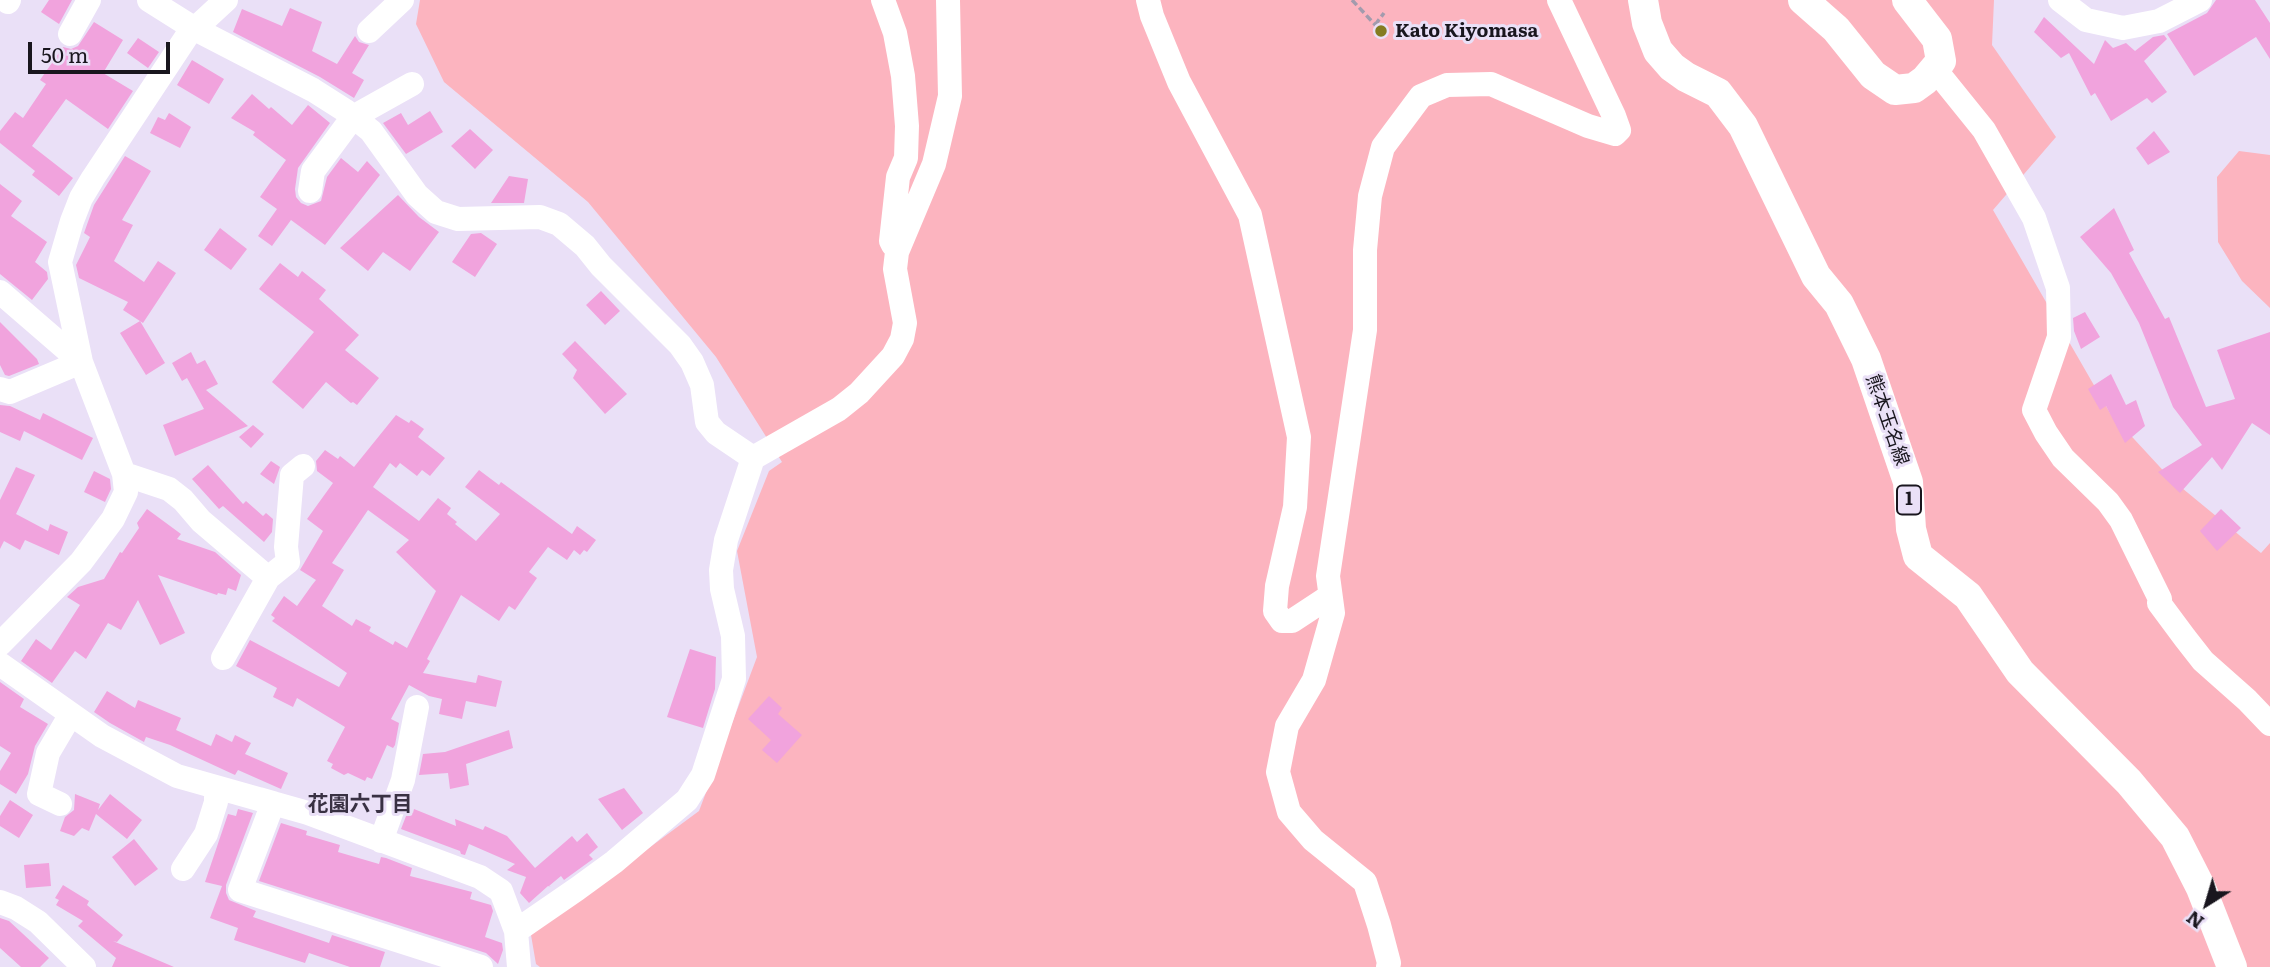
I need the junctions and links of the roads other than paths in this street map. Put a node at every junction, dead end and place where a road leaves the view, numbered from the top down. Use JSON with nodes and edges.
{"nodes":[{"id":1,"x":89,"y":0,"type":"edge"},
{"id":2,"x":149,"y":0,"type":"edge"},
{"id":3,"x":226,"y":0,"type":"edge"},
{"id":4,"x":402,"y":0,"type":"edge"},
{"id":5,"x":883,"y":0,"type":"edge"},
{"id":6,"x":948,"y":0,"type":"edge"},
{"id":7,"x":1148,"y":0,"type":"edge"},
{"id":8,"x":1559,"y":0,"type":"edge"},
{"id":9,"x":1643,"y":0,"type":"edge"},
{"id":10,"x":1803,"y":0,"type":"edge"},
{"id":11,"x":1906,"y":0,"type":"edge"},
{"id":12,"x":2060,"y":0,"type":"edge"},
{"id":13,"x":2200,"y":0,"type":"edge"},
{"id":14,"x":195,"y":29,"type":"junction"},
{"id":15,"x":369,"y":31,"type":"dead end"},
{"id":16,"x":70,"y":34,"type":"dead end"},
{"id":17,"x":1941,"y":61,"type":"junction"},
{"id":18,"x":412,"y":84,"type":"dead end"},
{"id":19,"x":353,"y":117,"type":"junction"},
{"id":20,"x":310,"y":191,"type":"dead end"},
{"id":21,"x":897,"y":252,"type":"junction"},
{"id":22,"x":0,"y":292,"type":"edge"},
{"id":23,"x":81,"y":362,"type":"junction"},
{"id":24,"x":0,"y":389,"type":"edge"},
{"id":25,"x":752,"y":458,"type":"junction"},
{"id":26,"x":303,"y":466,"type":"dead end"},
{"id":27,"x":124,"y":474,"type":"junction"},
{"id":28,"x":268,"y":578,"type":"junction"},
{"id":29,"x":1330,"y":596,"type":"junction"},
{"id":30,"x":0,"y":644,"type":"edge"},
{"id":31,"x":223,"y":658,"type":"dead end"},
{"id":32,"x":0,"y":664,"type":"edge"},
{"id":33,"x":417,"y":707,"type":"dead end"},
{"id":34,"x":71,"y":714,"type":"junction"},
{"id":35,"x":2270,"y":724,"type":"edge"},
{"id":36,"x":216,"y":788,"type":"junction"},
{"id":37,"x":273,"y":803,"type":"junction"},
{"id":38,"x":60,"y":804,"type":"dead end"},
{"id":39,"x":381,"y":841,"type":"junction"},
{"id":40,"x":183,"y":869,"type":"dead end"},
{"id":41,"x":0,"y":902,"type":"edge"},
{"id":42,"x":516,"y":931,"type":"junction"},
{"id":43,"x":84,"y":967,"type":"edge"},
{"id":44,"x":481,"y":967,"type":"edge"},
{"id":45,"x":519,"y":967,"type":"edge"},
{"id":46,"x":1388,"y":967,"type":"edge"},
{"id":47,"x":2232,"y":967,"type":"edge"}],
"edges":[{"from":1,"to":16,"type":"street"},
{"from":2,"to":14,"type":"street"},
{"from":3,"to":14,"type":"street"},
{"from":4,"to":15,"type":"street"},
{"from":5,"to":21,"type":"street"},
{"from":6,"to":21,"type":"street"},
{"from":7,"to":29,"type":"street"},
{"from":8,"to":29,"type":"street"},
{"from":9,"to":47,"type":"main road","name":"熊本玉名線","number":"1"},
{"from":10,"to":17,"type":"main road"},
{"from":11,"to":17,"type":"main road"},
{"from":12,"to":13,"type":"street"},
{"from":14,"to":19,"type":"street"},
{"from":14,"to":23,"type":"street"},
{"from":17,"to":35,"type":"street"},
{"from":18,"to":19,"type":"street"},
{"from":19,"to":20,"type":"street"},
{"from":19,"to":25,"type":"street"},
{"from":21,"to":25,"type":"street"},
{"from":22,"to":23,"type":"street"},
{"from":23,"to":24,"type":"street"},
{"from":23,"to":27,"type":"street"},
{"from":25,"to":42,"type":"street"},
{"from":26,"to":28,"type":"street"},
{"from":27,"to":28,"type":"street"},
{"from":27,"to":30,"type":"street"},
{"from":28,"to":31,"type":"street"},
{"from":29,"to":46,"type":"street"},
{"from":32,"to":34,"type":"street"},
{"from":33,"to":39,"type":"street"},
{"from":34,"to":36,"type":"street"},
{"from":34,"to":38,"type":"street"},
{"from":36,"to":37,"type":"street"},
{"from":36,"to":40,"type":"street"},
{"from":37,"to":39,"type":"street"},
{"from":37,"to":44,"type":"street"},
{"from":39,"to":42,"type":"street"},
{"from":41,"to":43,"type":"street"},
{"from":42,"to":45,"type":"street"}]}
